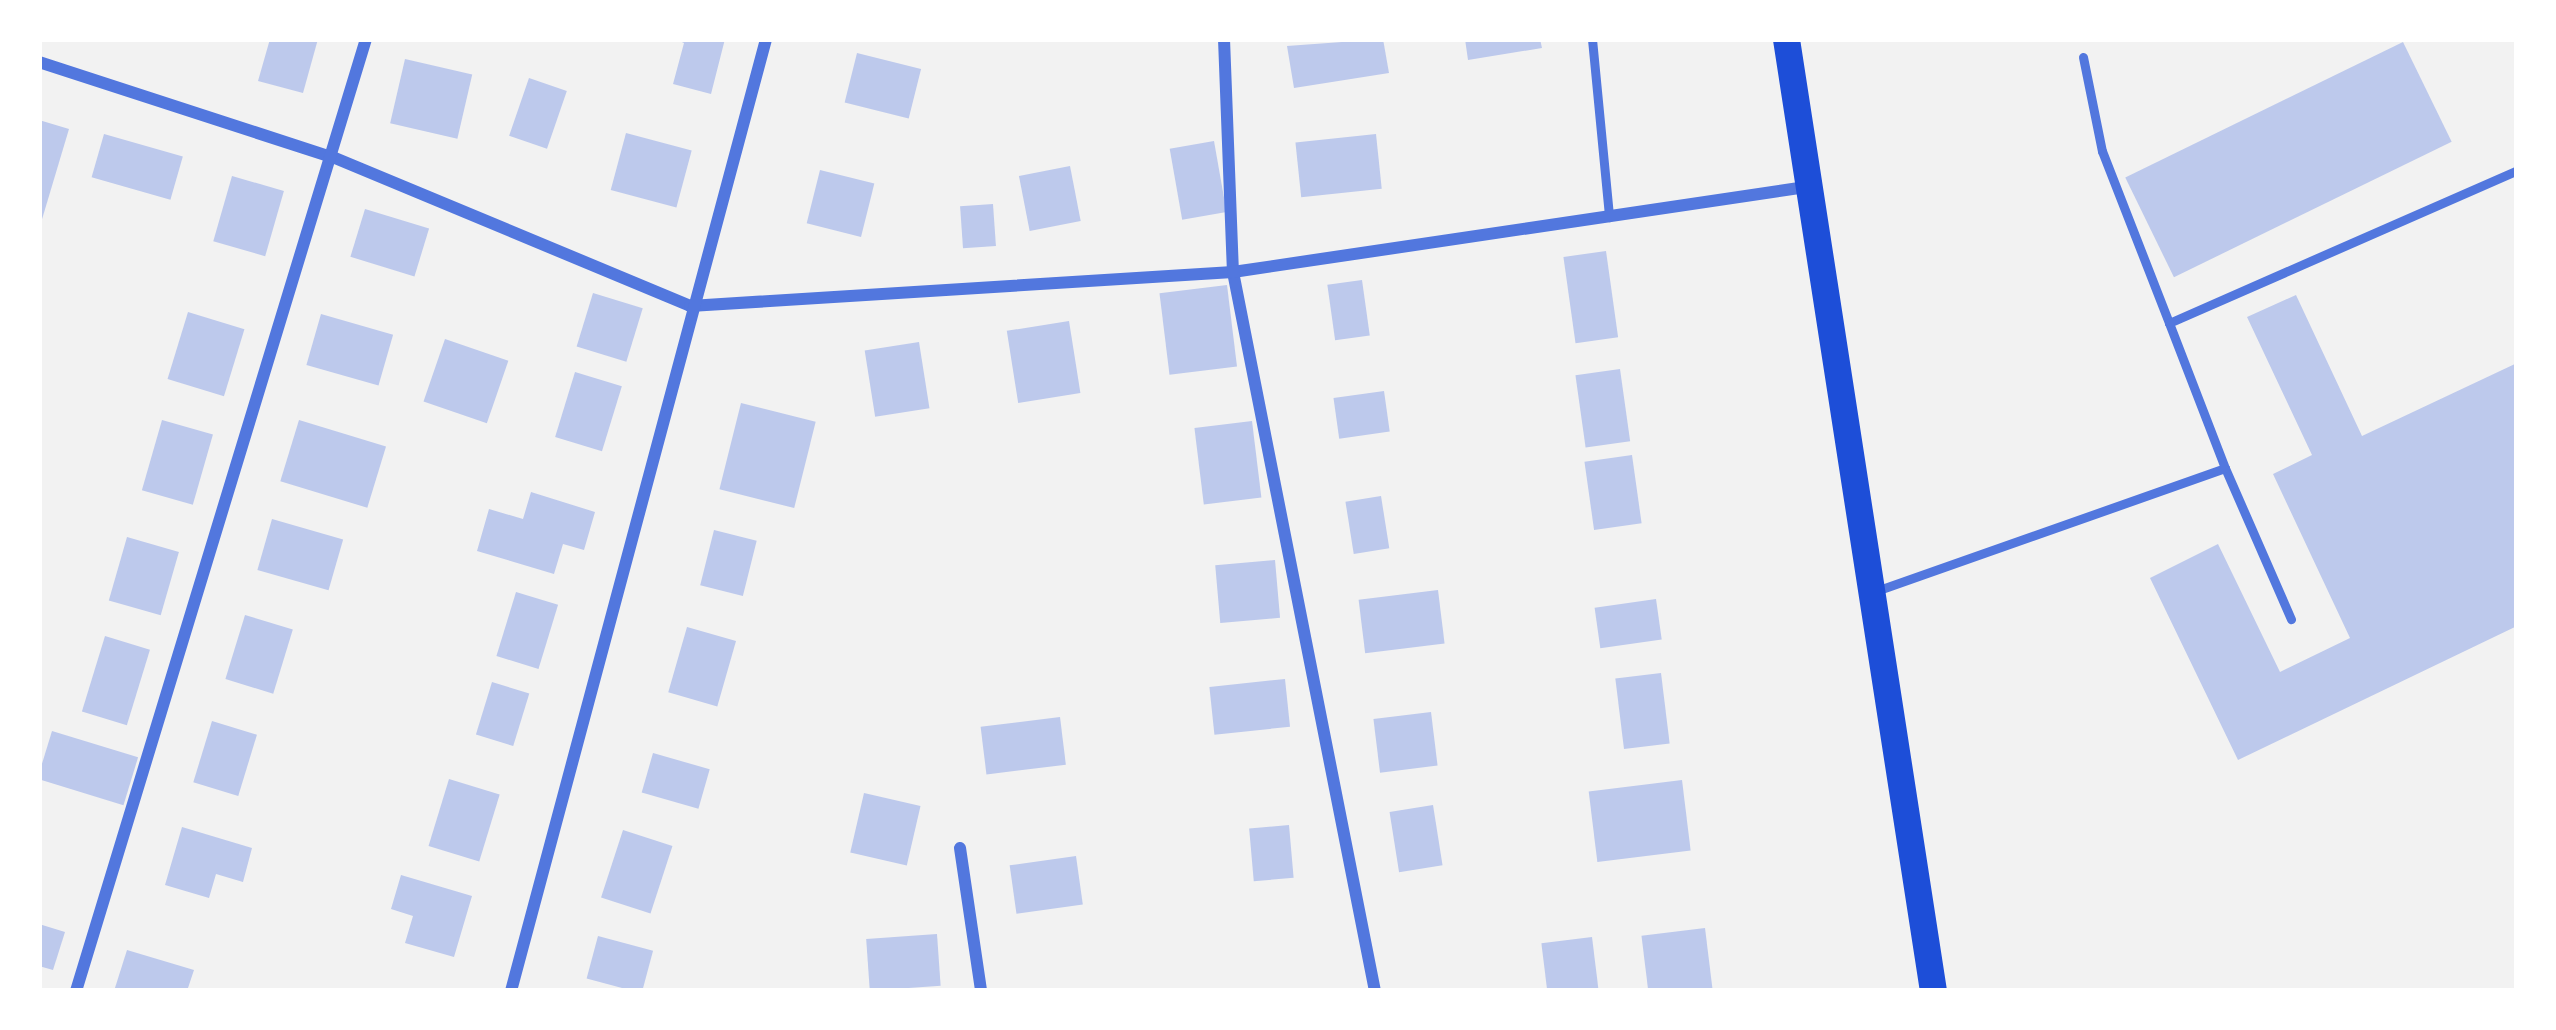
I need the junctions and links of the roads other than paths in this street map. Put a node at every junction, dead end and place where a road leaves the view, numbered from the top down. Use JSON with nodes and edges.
{"nodes":[{"id":1,"x":366,"y":39,"type":"edge"},
{"id":2,"x":766,"y":39,"type":"edge"},
{"id":3,"x":1224,"y":39,"type":"edge"},
{"id":4,"x":1592,"y":39,"type":"edge"},
{"id":5,"x":1786,"y":39,"type":"edge"},
{"id":6,"x":2083,"y":57,"type":"dead end"},
{"id":7,"x":39,"y":62,"type":"edge"},
{"id":8,"x":335,"y":158,"type":"junction"},
{"id":9,"x":2517,"y":170,"type":"edge"},
{"id":10,"x":1806,"y":187,"type":"junction"},
{"id":11,"x":1609,"y":217,"type":"junction"},
{"id":12,"x":1233,"y":272,"type":"junction"},
{"id":13,"x":690,"y":306,"type":"junction"},
{"id":14,"x":2169,"y":323,"type":"junction"},
{"id":15,"x":2225,"y":468,"type":"junction"},
{"id":16,"x":1876,"y":590,"type":"junction"},
{"id":17,"x":2291,"y":619,"type":"dead end"},
{"id":18,"x":961,"y":848,"type":"dead end"},
{"id":19,"x":76,"y":991,"type":"edge"},
{"id":20,"x":511,"y":991,"type":"edge"},
{"id":21,"x":981,"y":991,"type":"edge"},
{"id":22,"x":1375,"y":991,"type":"edge"},
{"id":23,"x":1933,"y":991,"type":"edge"}],
"edges":[{"from":1,"to":8,"type":"street"},
{"from":2,"to":13,"type":"street"},
{"from":3,"to":12,"type":"street"},
{"from":4,"to":11,"type":"lane"},
{"from":5,"to":10,"type":"main road"},
{"from":6,"to":14,"type":"lane"},
{"from":7,"to":8,"type":"street"},
{"from":8,"to":13,"type":"street"},
{"from":8,"to":19,"type":"street"},
{"from":9,"to":14,"type":"lane"},
{"from":10,"to":11,"type":"street"},
{"from":10,"to":16,"type":"main road"},
{"from":11,"to":12,"type":"street"},
{"from":12,"to":13,"type":"street"},
{"from":12,"to":22,"type":"street"},
{"from":13,"to":20,"type":"street"},
{"from":14,"to":15,"type":"lane"},
{"from":15,"to":16,"type":"lane"},
{"from":15,"to":17,"type":"lane"},
{"from":16,"to":23,"type":"main road"},
{"from":18,"to":21,"type":"street"}]}
